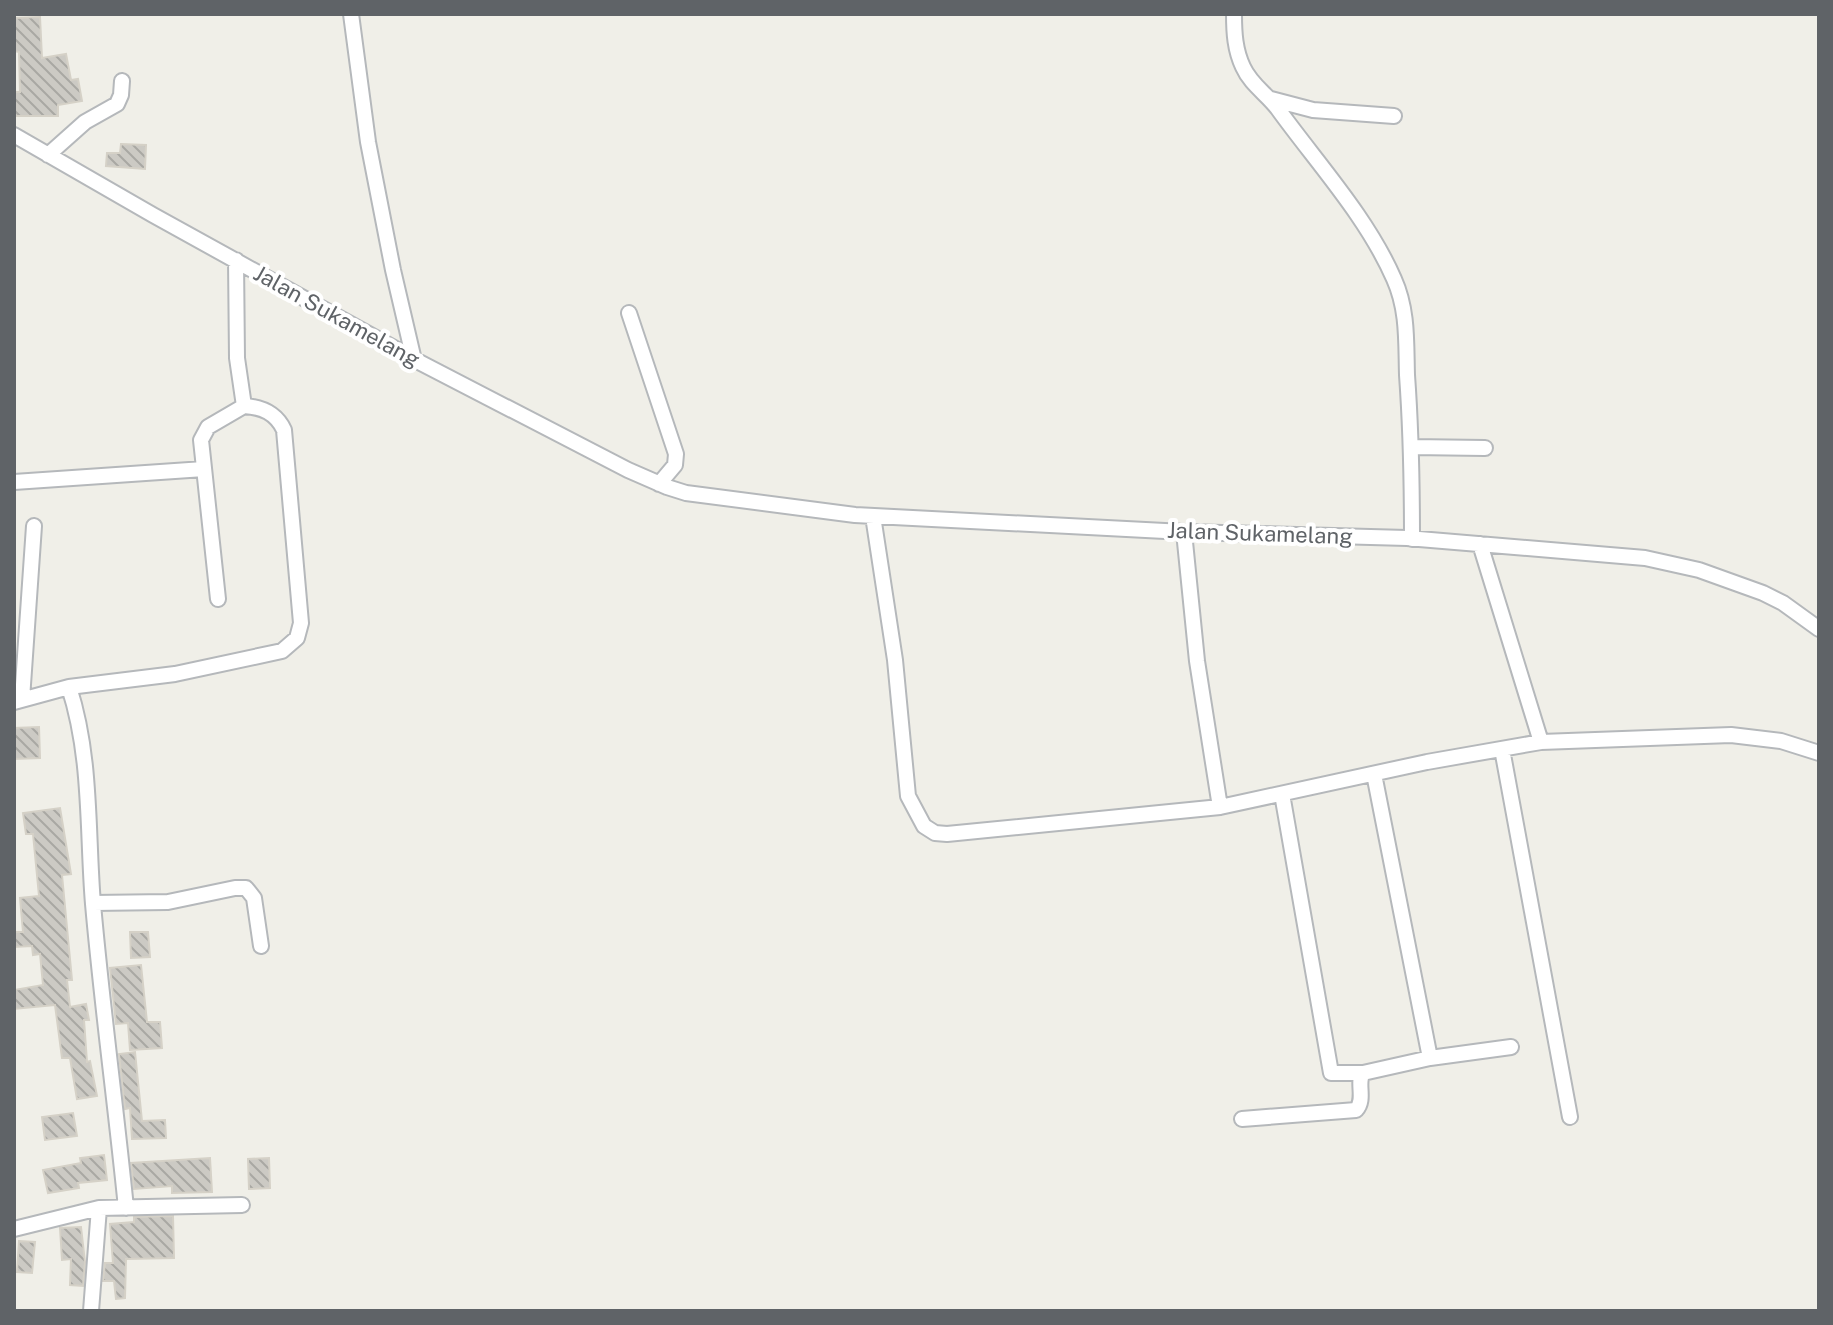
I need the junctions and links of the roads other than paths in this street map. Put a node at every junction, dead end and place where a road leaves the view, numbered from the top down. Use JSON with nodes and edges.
{"nodes":[{"id":1,"x":351,"y":14,"type":"edge"},
{"id":2,"x":1234,"y":14,"type":"edge"},
{"id":3,"x":122,"y":81,"type":"dead end"},
{"id":4,"x":1271,"y":99,"type":"junction"},
{"id":5,"x":1394,"y":116,"type":"dead end"},
{"id":6,"x":14,"y":135,"type":"edge"},
{"id":7,"x":48,"y":155,"type":"junction"},
{"id":8,"x":236,"y":260,"type":"junction"},
{"id":9,"x":629,"y":313,"type":"dead end"},
{"id":10,"x":414,"y":360,"type":"junction"},
{"id":11,"x":244,"y":406,"type":"junction"},
{"id":12,"x":1412,"y":447,"type":"junction"},
{"id":13,"x":1485,"y":448,"type":"dead end"},
{"id":14,"x":204,"y":469,"type":"junction"},
{"id":15,"x":14,"y":482,"type":"edge"},
{"id":16,"x":663,"y":486,"type":"junction"},
{"id":17,"x":873,"y":516,"type":"junction"},
{"id":18,"x":34,"y":526,"type":"dead end"},
{"id":19,"x":1184,"y":532,"type":"junction"},
{"id":20,"x":1412,"y":539,"type":"junction"},
{"id":21,"x":1480,"y":544,"type":"junction"},
{"id":22,"x":218,"y":599,"type":"dead end"},
{"id":23,"x":1819,"y":629,"type":"edge"},
{"id":24,"x":69,"y":687,"type":"junction"},
{"id":25,"x":18,"y":700,"type":"edge"},
{"id":26,"x":1541,"y":742,"type":"junction"},
{"id":27,"x":1502,"y":749,"type":"junction"},
{"id":28,"x":1819,"y":753,"type":"edge"},
{"id":29,"x":1374,"y":774,"type":"junction"},
{"id":30,"x":1282,"y":794,"type":"junction"},
{"id":31,"x":1220,"y":807,"type":"junction"},
{"id":32,"x":93,"y":903,"type":"junction"},
{"id":33,"x":261,"y":946,"type":"dead end"},
{"id":34,"x":1511,"y":1047,"type":"dead end"},
{"id":35,"x":1430,"y":1058,"type":"junction"},
{"id":36,"x":1362,"y":1073,"type":"junction"},
{"id":37,"x":1570,"y":1117,"type":"dead end"},
{"id":38,"x":1242,"y":1119,"type":"dead end"},
{"id":39,"x":242,"y":1205,"type":"dead end"},
{"id":40,"x":99,"y":1208,"type":"junction"},
{"id":41,"x":126,"y":1208,"type":"junction"},
{"id":42,"x":14,"y":1229,"type":"edge"},
{"id":43,"x":91,"y":1311,"type":"edge"}],
"edges":[{"from":1,"to":10,"type":"street"},
{"from":2,"to":4,"type":"street"},
{"from":3,"to":7,"type":"street"},
{"from":4,"to":5,"type":"street"},
{"from":4,"to":12,"type":"street"},
{"from":6,"to":7,"type":"street","name":"Jalan Sukamelang"},
{"from":7,"to":8,"type":"street","name":"Jalan Sukamelang"},
{"from":8,"to":10,"type":"street","name":"Jalan Sukamelang"},
{"from":8,"to":11,"type":"street"},
{"from":9,"to":16,"type":"street"},
{"from":10,"to":16,"type":"street","name":"Jalan Sukamelang"},
{"from":11,"to":14,"type":"street"},
{"from":11,"to":24,"type":"street"},
{"from":12,"to":13,"type":"street"},
{"from":12,"to":20,"type":"street"},
{"from":14,"to":15,"type":"street"},
{"from":14,"to":22,"type":"street"},
{"from":16,"to":17,"type":"street","name":"Jalan Sukamelang"},
{"from":17,"to":19,"type":"street","name":"Jalan Sukamelang"},
{"from":17,"to":31,"type":"street"},
{"from":18,"to":25,"type":"street"},
{"from":19,"to":20,"type":"street","name":"Jalan Sukamelang"},
{"from":19,"to":31,"type":"street"},
{"from":20,"to":21,"type":"street","name":"Jalan Sukamelang"},
{"from":21,"to":23,"type":"street","name":"Jalan Sukamelang"},
{"from":21,"to":26,"type":"street"},
{"from":24,"to":25,"type":"street"},
{"from":24,"to":32,"type":"street"},
{"from":26,"to":27,"type":"street"},
{"from":26,"to":28,"type":"street"},
{"from":27,"to":29,"type":"street"},
{"from":27,"to":37,"type":"street"},
{"from":29,"to":30,"type":"street"},
{"from":29,"to":35,"type":"street"},
{"from":30,"to":31,"type":"street"},
{"from":30,"to":36,"type":"street"},
{"from":32,"to":33,"type":"street"},
{"from":32,"to":41,"type":"street"},
{"from":34,"to":35,"type":"street"},
{"from":35,"to":36,"type":"street"},
{"from":36,"to":38,"type":"street"},
{"from":39,"to":41,"type":"street"},
{"from":40,"to":41,"type":"street"},
{"from":40,"to":42,"type":"street"},
{"from":40,"to":43,"type":"street"}]}
